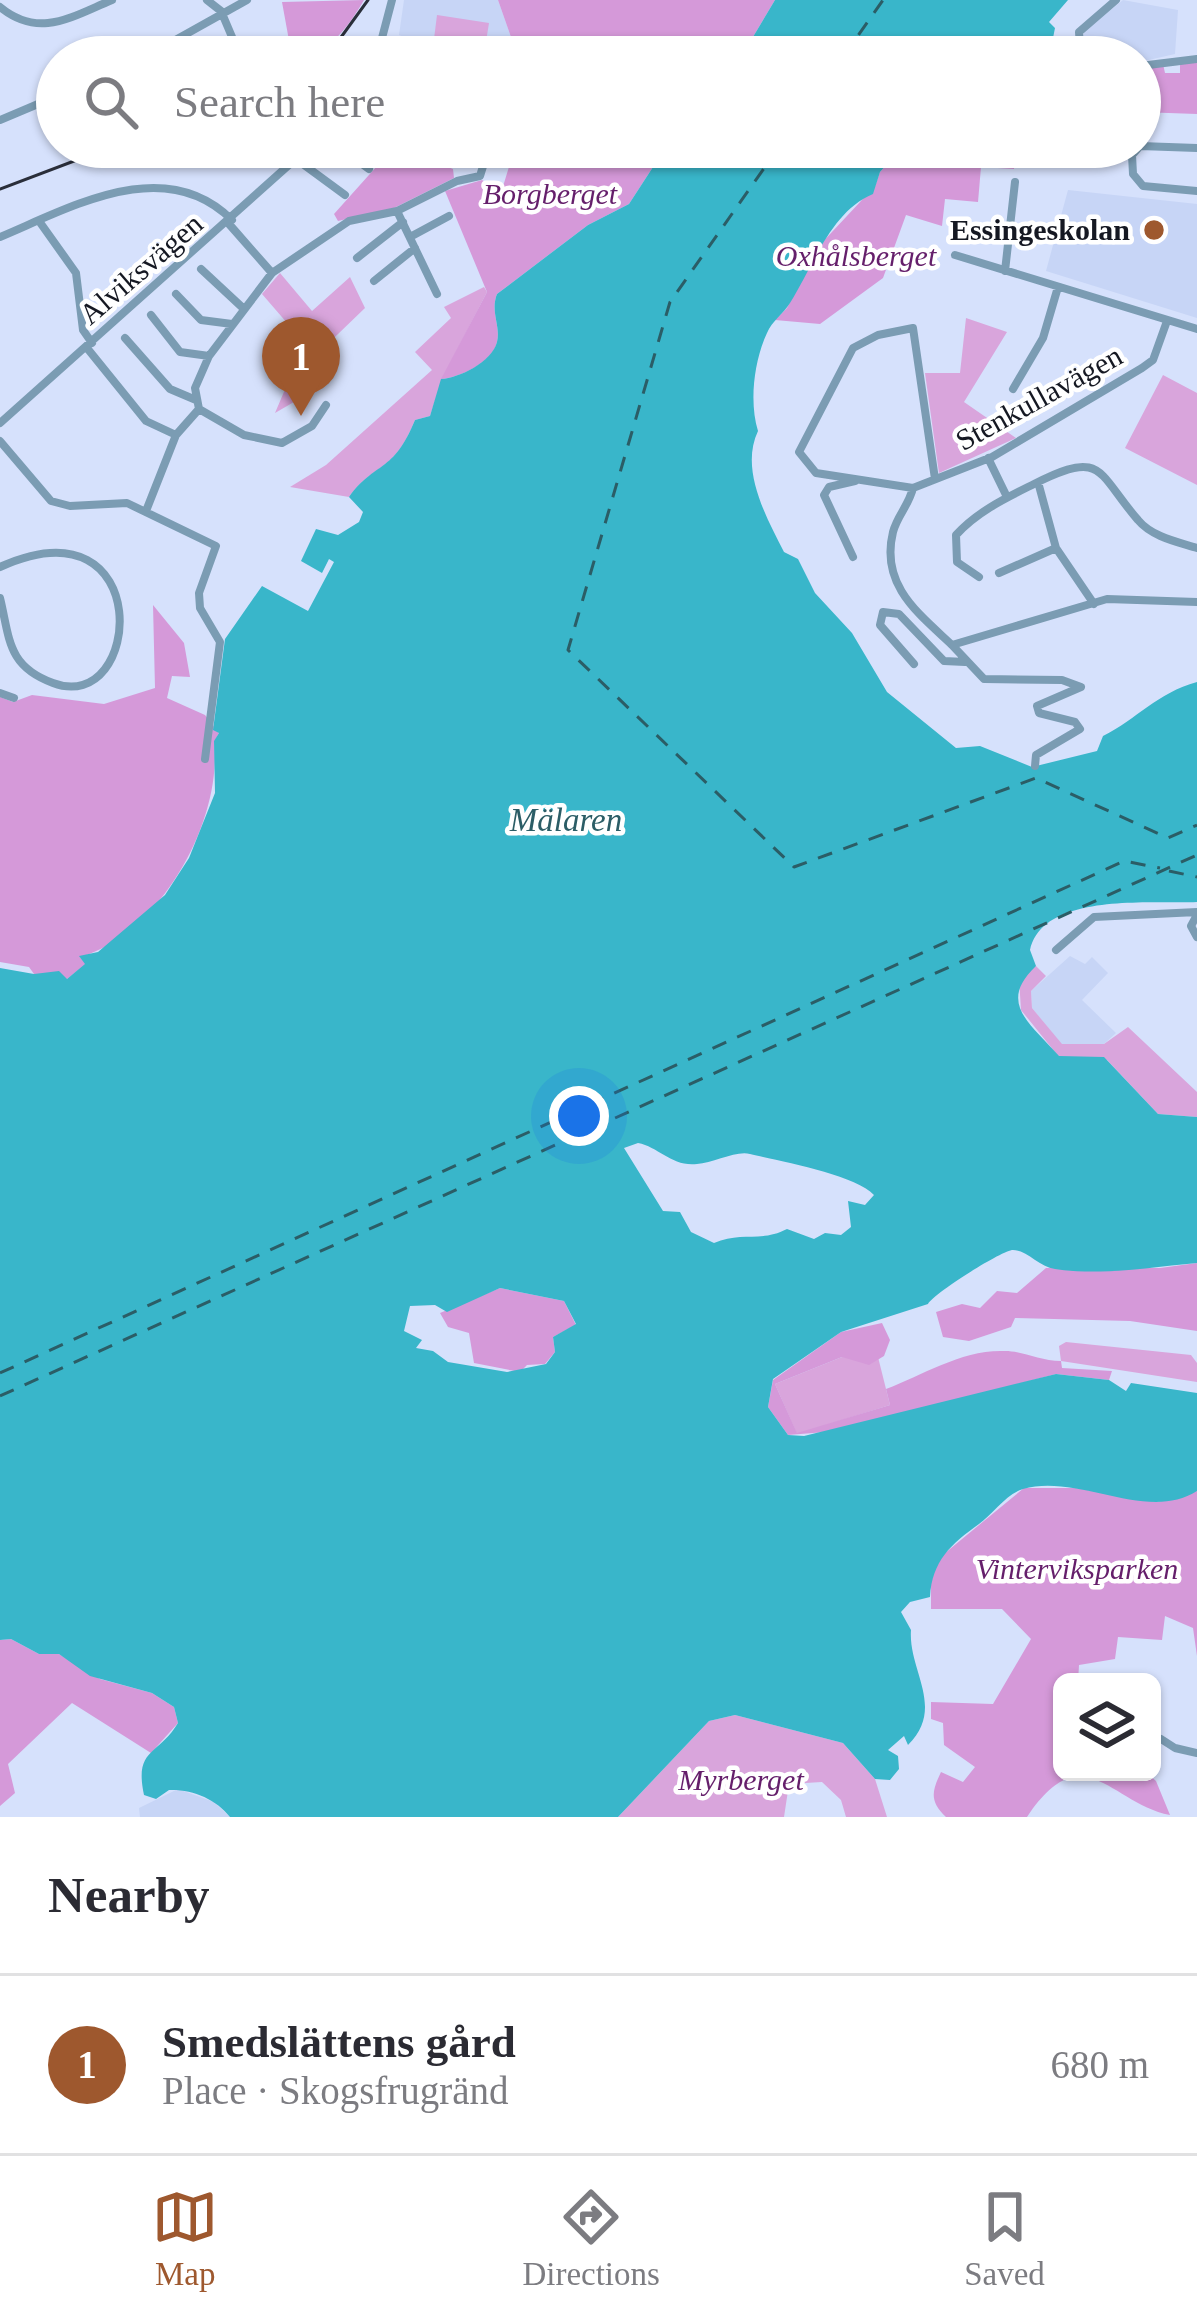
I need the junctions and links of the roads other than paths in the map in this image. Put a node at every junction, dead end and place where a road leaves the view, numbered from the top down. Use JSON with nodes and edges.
{"nodes":[{"id":1,"x":112,"y":0,"type":"edge"},
{"id":2,"x":207,"y":0,"type":"edge"},
{"id":3,"x":247,"y":0,"type":"edge"},
{"id":4,"x":392,"y":0,"type":"edge"},
{"id":5,"x":1116,"y":0,"type":"edge"},
{"id":6,"x":0,"y":7,"type":"edge"},
{"id":7,"x":221,"y":11,"type":"junction"},
{"id":8,"x":180,"y":36,"type":"edge"},
{"id":9,"x":232,"y":36,"type":"edge"},
{"id":10,"x":383,"y":36,"type":"edge"},
{"id":11,"x":1079,"y":36,"type":"edge"},
{"id":12,"x":1197,"y":59,"type":"edge"},
{"id":13,"x":1161,"y":63,"type":"edge"},
{"id":14,"x":36,"y":105,"type":"edge"},
{"id":15,"x":0,"y":120,"type":"edge"},
{"id":16,"x":1161,"y":147,"type":"edge"},
{"id":17,"x":1197,"y":148,"type":"edge"},
{"id":18,"x":287,"y":168,"type":"edge"},
{"id":19,"x":308,"y":168,"type":"edge"},
{"id":20,"x":482,"y":168,"type":"edge"},
{"id":21,"x":1132,"y":168,"type":"edge"},
{"id":22,"x":1015,"y":182,"type":"dead end"},
{"id":23,"x":1197,"y":190,"type":"edge"},
{"id":24,"x":345,"y":195,"type":"dead end"},
{"id":25,"x":397,"y":211,"type":"junction"},
{"id":26,"x":448,"y":216,"type":"dead end"},
{"id":27,"x":39,"y":220,"type":"junction"},
{"id":28,"x":230,"y":222,"type":"junction"},
{"id":29,"x":403,"y":222,"type":"junction"},
{"id":30,"x":0,"y":237,"type":"edge"},
{"id":31,"x":410,"y":237,"type":"junction"},
{"id":32,"x":415,"y":248,"type":"junction"},
{"id":33,"x":955,"y":255,"type":"dead end"},
{"id":34,"x":357,"y":258,"type":"dead end"},
{"id":35,"x":201,"y":269,"type":"dead end"},
{"id":36,"x":1005,"y":271,"type":"junction"},
{"id":37,"x":272,"y":273,"type":"junction"},
{"id":38,"x":374,"y":281,"type":"dead end"},
{"id":39,"x":1058,"y":287,"type":"junction"},
{"id":40,"x":176,"y":294,"type":"dead end"},
{"id":41,"x":437,"y":294,"type":"dead end"},
{"id":42,"x":244,"y":309,"type":"junction"},
{"id":43,"x":151,"y":315,"type":"dead end"},
{"id":44,"x":1167,"y":321,"type":"junction"},
{"id":45,"x":232,"y":324,"type":"junction"},
{"id":46,"x":1197,"y":329,"type":"edge"},
{"id":47,"x":125,"y":338,"type":"dead end"},
{"id":48,"x":90,"y":346,"type":"junction"},
{"id":49,"x":209,"y":356,"type":"junction"},
{"id":50,"x":1013,"y":389,"type":"dead end"},
{"id":51,"x":198,"y":404,"type":"junction"},
{"id":52,"x":326,"y":405,"type":"dead end"},
{"id":53,"x":2,"y":417,"type":"edge"},
{"id":54,"x":176,"y":435,"type":"junction"},
{"id":55,"x":0,"y":441,"type":"edge"},
{"id":56,"x":988,"y":458,"type":"junction"},
{"id":57,"x":935,"y":479,"type":"junction"},
{"id":58,"x":857,"y":480,"type":"junction"},
{"id":59,"x":1038,"y":482,"type":"junction"},
{"id":60,"x":914,"y":488,"type":"junction"},
{"id":61,"x":1007,"y":496,"type":"junction"},
{"id":62,"x":146,"y":511,"type":"junction"},
{"id":63,"x":1056,"y":548,"type":"junction"},
{"id":64,"x":1197,"y":548,"type":"edge"},
{"id":65,"x":853,"y":557,"type":"dead end"},
{"id":66,"x":0,"y":567,"type":"edge"},
{"id":67,"x":999,"y":573,"type":"dead end"},
{"id":68,"x":979,"y":577,"type":"dead end"},
{"id":69,"x":0,"y":598,"type":"edge"},
{"id":70,"x":1197,"y":602,"type":"edge"},
{"id":71,"x":1094,"y":604,"type":"junction"},
{"id":72,"x":952,"y":645,"type":"junction"},
{"id":73,"x":965,"y":662,"type":"junction"},
{"id":74,"x":914,"y":664,"type":"dead end"},
{"id":75,"x":0,"y":693,"type":"edge"},
{"id":76,"x":14,"y":698,"type":"dead end"},
{"id":77,"x":205,"y":759,"type":"dead end"},
{"id":78,"x":1036,"y":766,"type":"dead end"},
{"id":79,"x":1178,"y":912,"type":"junction"},
{"id":80,"x":1197,"y":914,"type":"edge"},
{"id":81,"x":1191,"y":926,"type":"junction"},
{"id":82,"x":1197,"y":937,"type":"edge"},
{"id":83,"x":1056,"y":950,"type":"dead end"},
{"id":84,"x":1161,"y":1738,"type":"dead end"},
{"id":85,"x":1197,"y":1753,"type":"edge"}],
"edges":[{"from":1,"to":6,"type":"street"},
{"from":2,"to":7,"type":"street"},
{"from":3,"to":7,"type":"street"},
{"from":4,"to":10,"type":"street"},
{"from":5,"to":11,"type":"street"},
{"from":7,"to":8,"type":"street"},
{"from":7,"to":9,"type":"street"},
{"from":12,"to":13,"type":"street"},
{"from":14,"to":15,"type":"street"},
{"from":16,"to":17,"type":"street"},
{"from":18,"to":28,"type":"street","name":"Alviksvägen"},
{"from":19,"to":24,"type":"street"},
{"from":20,"to":25,"type":"street"},
{"from":21,"to":23,"type":"street"},
{"from":22,"to":36,"type":"street"},
{"from":25,"to":29,"type":"street"},
{"from":25,"to":37,"type":"street"},
{"from":26,"to":31,"type":"street"},
{"from":27,"to":28,"type":"street"},
{"from":27,"to":30,"type":"street"},
{"from":27,"to":48,"type":"street"},
{"from":28,"to":37,"type":"street"},
{"from":28,"to":48,"type":"street","name":"Alviksvägen"},
{"from":29,"to":31,"type":"street"},
{"from":29,"to":34,"type":"street"},
{"from":31,"to":32,"type":"street"},
{"from":32,"to":38,"type":"street"},
{"from":32,"to":41,"type":"street"},
{"from":33,"to":36,"type":"street"},
{"from":35,"to":42,"type":"street"},
{"from":36,"to":39,"type":"street"},
{"from":37,"to":42,"type":"street"},
{"from":39,"to":44,"type":"street"},
{"from":39,"to":50,"type":"street"},
{"from":40,"to":45,"type":"street"},
{"from":42,"to":45,"type":"street"},
{"from":43,"to":49,"type":"street"},
{"from":44,"to":46,"type":"street"},
{"from":44,"to":56,"type":"street","name":"Stenkullavägen"},
{"from":45,"to":49,"type":"street"},
{"from":47,"to":51,"type":"street"},
{"from":48,"to":53,"type":"street","name":"Alviksvägen"},
{"from":48,"to":54,"type":"street"},
{"from":49,"to":51,"type":"street"},
{"from":51,"to":52,"type":"street"},
{"from":51,"to":54,"type":"street"},
{"from":54,"to":62,"type":"street"},
{"from":55,"to":62,"type":"street"},
{"from":56,"to":57,"type":"street","name":"Stenkullavägen"},
{"from":56,"to":61,"type":"street"},
{"from":57,"to":58,"type":"street"},
{"from":57,"to":60,"type":"street","name":"Stenkullavägen"},
{"from":58,"to":60,"type":"street"},
{"from":58,"to":65,"type":"street"},
{"from":59,"to":61,"type":"street"},
{"from":59,"to":63,"type":"street"},
{"from":59,"to":64,"type":"street"},
{"from":60,"to":72,"type":"street"},
{"from":61,"to":68,"type":"street"},
{"from":62,"to":77,"type":"street"},
{"from":63,"to":67,"type":"street"},
{"from":63,"to":71,"type":"street"},
{"from":66,"to":69,"type":"street"},
{"from":70,"to":71,"type":"street"},
{"from":71,"to":72,"type":"street"},
{"from":72,"to":73,"type":"street"},
{"from":73,"to":74,"type":"street"},
{"from":73,"to":78,"type":"street"},
{"from":75,"to":76,"type":"street"},
{"from":79,"to":80,"type":"street"},
{"from":79,"to":81,"type":"street"},
{"from":79,"to":83,"type":"street"},
{"from":80,"to":81,"type":"street"},
{"from":81,"to":82,"type":"street"},
{"from":84,"to":85,"type":"street"}]}
